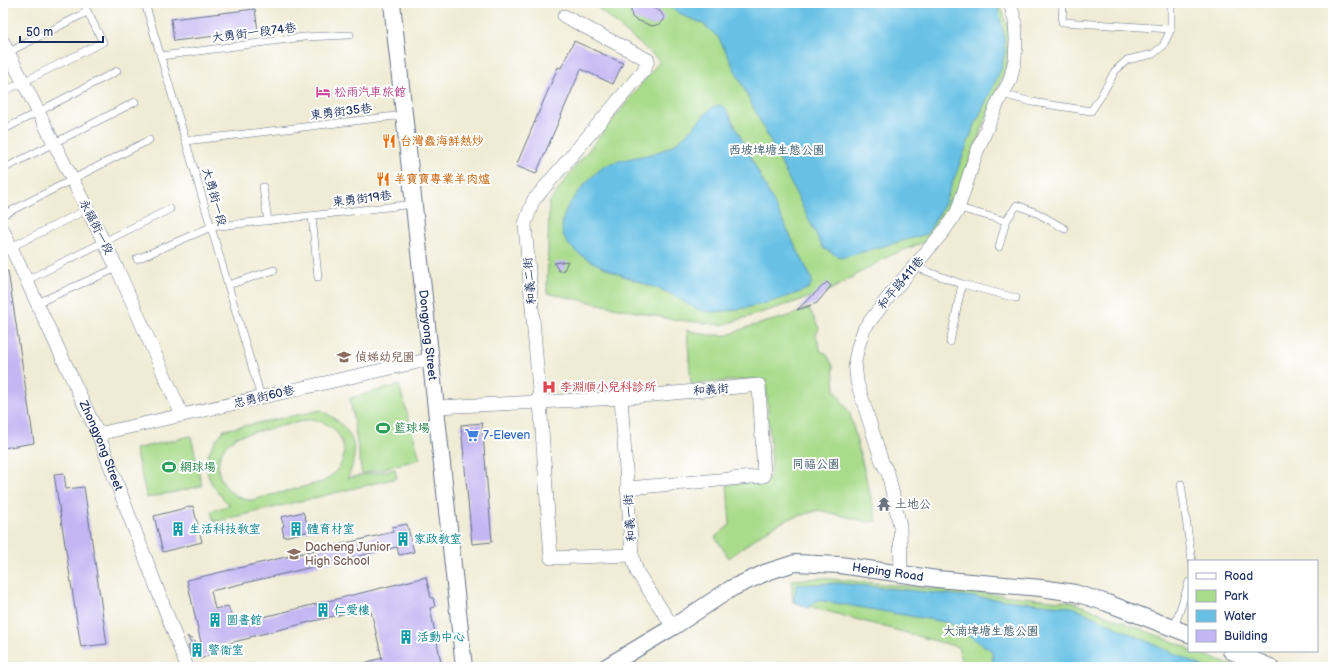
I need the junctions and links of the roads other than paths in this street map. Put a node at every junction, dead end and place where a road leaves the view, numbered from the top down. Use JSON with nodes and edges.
{"nodes":[{"id":1,"x":83,"y":3,"type":"edge"},
{"id":2,"x":145,"y":3,"type":"edge"},
{"id":3,"x":392,"y":3,"type":"edge"},
{"id":4,"x":1010,"y":3,"type":"edge"},
{"id":5,"x":1063,"y":3,"type":"edge"},
{"id":6,"x":1171,"y":3,"type":"edge"},
{"id":7,"x":87,"y":12,"type":"junction"},
{"id":8,"x":564,"y":16,"type":"dead end"},
{"id":9,"x":1171,"y":29,"type":"junction"},
{"id":10,"x":350,"y":35,"type":"dead end"},
{"id":11,"x":5,"y":50,"type":"edge"},
{"id":12,"x":161,"y":56,"type":"junction"},
{"id":13,"x":117,"y":71,"type":"dead end"},
{"id":14,"x":23,"y":82,"type":"junction"},
{"id":15,"x":3,"y":92,"type":"edge"},
{"id":16,"x":1002,"y":94,"type":"junction"},
{"id":17,"x":135,"y":102,"type":"dead end"},
{"id":18,"x":38,"y":112,"type":"junction"},
{"id":19,"x":404,"y":115,"type":"junction"},
{"id":20,"x":3,"y":130,"type":"edge"},
{"id":21,"x":149,"y":140,"type":"dead end"},
{"id":22,"x":186,"y":141,"type":"junction"},
{"id":23,"x":54,"y":144,"type":"junction"},
{"id":24,"x":3,"y":169,"type":"edge"},
{"id":25,"x":73,"y":180,"type":"junction"},
{"id":26,"x":263,"y":187,"type":"dead end"},
{"id":27,"x":414,"y":204,"type":"junction"},
{"id":28,"x":959,"y":208,"type":"junction"},
{"id":29,"x":88,"y":209,"type":"junction"},
{"id":30,"x":170,"y":209,"type":"dead end"},
{"id":31,"x":3,"y":215,"type":"edge"},
{"id":32,"x":312,"y":216,"type":"junction"},
{"id":33,"x":268,"y":221,"type":"junction"},
{"id":34,"x":1006,"y":221,"type":"junction"},
{"id":35,"x":211,"y":227,"type":"junction"},
{"id":36,"x":1065,"y":229,"type":"dead end"},
{"id":37,"x":3,"y":230,"type":"edge"},
{"id":38,"x":104,"y":242,"type":"junction"},
{"id":39,"x":11,"y":247,"type":"junction"},
{"id":40,"x":999,"y":247,"type":"dead end"},
{"id":41,"x":137,"y":259,"type":"dead end"},
{"id":42,"x":914,"y":267,"type":"junction"},
{"id":43,"x":117,"y":268,"type":"junction"},
{"id":44,"x":274,"y":270,"type":"dead end"},
{"id":45,"x":318,"y":277,"type":"dead end"},
{"id":46,"x":27,"y":280,"type":"junction"},
{"id":47,"x":962,"y":284,"type":"junction"},
{"id":48,"x":228,"y":285,"type":"junction"},
{"id":49,"x":1016,"y":298,"type":"dead end"},
{"id":50,"x":37,"y":303,"type":"junction"},
{"id":51,"x":950,"y":342,"type":"dead end"},
{"id":52,"x":431,"y":359,"type":"junction"},
{"id":53,"x":261,"y":398,"type":"junction"},
{"id":54,"x":621,"y":398,"type":"junction"},
{"id":55,"x":540,"y":402,"type":"junction"},
{"id":56,"x":436,"y":407,"type":"junction"},
{"id":57,"x":182,"y":415,"type":"junction"},
{"id":58,"x":98,"y":434,"type":"junction"},
{"id":59,"x":1181,"y":484,"type":"dead end"},
{"id":60,"x":628,"y":488,"type":"junction"},
{"id":61,"x":632,"y":555,"type":"junction"},
{"id":62,"x":1192,"y":560,"type":"edge"},
{"id":63,"x":901,"y":574,"type":"junction"},
{"id":64,"x":1188,"y":585,"type":"edge"},
{"id":65,"x":673,"y":627,"type":"junction"},
{"id":66,"x":1174,"y":628,"type":"junction"},
{"id":67,"x":1188,"y":634,"type":"edge"},
{"id":68,"x":1233,"y":652,"type":"edge"},
{"id":69,"x":187,"y":667,"type":"edge"},
{"id":70,"x":464,"y":667,"type":"edge"},
{"id":71,"x":606,"y":667,"type":"edge"},
{"id":72,"x":1270,"y":667,"type":"edge"}],
"edges":[{"from":1,"to":7,"type":"lane"},
{"from":2,"to":12,"type":"lane","name":"大勇街一段"},
{"from":3,"to":19,"type":"street","name":"Dongyong Street"},
{"from":4,"to":16,"type":"street","name":"和平路411巷"},
{"from":5,"to":9,"type":"lane"},
{"from":6,"to":9,"type":"lane"},
{"from":7,"to":11,"type":"lane"},
{"from":7,"to":14,"type":"lane"},
{"from":8,"to":55,"type":"street","name":"和義二街"},
{"from":9,"to":16,"type":"lane"},
{"from":10,"to":12,"type":"lane","name":"大勇街一段74巷"},
{"from":11,"to":14,"type":"street","name":"永福街一段"},
{"from":12,"to":22,"type":"lane","name":"大勇街一段"},
{"from":13,"to":18,"type":"lane"},
{"from":14,"to":15,"type":"lane"},
{"from":14,"to":18,"type":"street","name":"永福街一段"},
{"from":16,"to":28,"type":"street","name":"和平路411巷"},
{"from":17,"to":23,"type":"lane"},
{"from":18,"to":20,"type":"lane"},
{"from":18,"to":23,"type":"street","name":"永福街一段"},
{"from":19,"to":22,"type":"lane","name":"東勇街35巷"},
{"from":19,"to":27,"type":"street","name":"Dongyong Street"},
{"from":21,"to":25,"type":"lane"},
{"from":22,"to":35,"type":"lane","name":"大勇街一段"},
{"from":23,"to":24,"type":"lane"},
{"from":23,"to":25,"type":"street","name":"永福街一段"},
{"from":25,"to":29,"type":"street","name":"永福街一段"},
{"from":25,"to":31,"type":"lane"},
{"from":26,"to":33,"type":"lane"},
{"from":27,"to":32,"type":"lane","name":"東勇街19巷"},
{"from":27,"to":52,"type":"street","name":"Dongyong Street"},
{"from":28,"to":34,"type":"lane"},
{"from":28,"to":42,"type":"street","name":"和平路411巷"},
{"from":29,"to":38,"type":"street","name":"永福街一段"},
{"from":29,"to":39,"type":"lane"},
{"from":30,"to":38,"type":"lane"},
{"from":32,"to":33,"type":"lane","name":"東勇街19巷"},
{"from":32,"to":45,"type":"lane"},
{"from":33,"to":35,"type":"lane","name":"東勇街19巷"},
{"from":34,"to":36,"type":"lane"},
{"from":34,"to":40,"type":"lane"},
{"from":35,"to":41,"type":"lane","name":"東勇街19巷"},
{"from":35,"to":48,"type":"lane","name":"大勇街一段"},
{"from":37,"to":39,"type":"street","name":"Zhongyong Street"},
{"from":38,"to":43,"type":"street","name":"永福街一段"},
{"from":38,"to":46,"type":"lane"},
{"from":39,"to":46,"type":"street","name":"Zhongyong Street"},
{"from":42,"to":47,"type":"lane"},
{"from":42,"to":63,"type":"street","name":"和平路411巷"},
{"from":43,"to":50,"type":"lane"},
{"from":43,"to":57,"type":"street","name":"永福街一段"},
{"from":44,"to":48,"type":"lane"},
{"from":46,"to":50,"type":"street","name":"Zhongyong Street"},
{"from":47,"to":49,"type":"lane"},
{"from":47,"to":51,"type":"lane"},
{"from":48,"to":53,"type":"lane","name":"大勇街一段"},
{"from":50,"to":58,"type":"street","name":"Zhongyong Street"},
{"from":52,"to":53,"type":"street","name":"忠勇街60巷"},
{"from":52,"to":56,"type":"street","name":"Dongyong Street"},
{"from":53,"to":57,"type":"street","name":"忠勇街60巷"},
{"from":54,"to":55,"type":"street","name":"和義街"},
{"from":54,"to":60,"type":"street","name":"和義一街"},
{"from":54,"to":60,"type":"street","name":"和義街"},
{"from":55,"to":56,"type":"street","name":"和義街"},
{"from":55,"to":61,"type":"street","name":"和義二街"},
{"from":56,"to":70,"type":"street","name":"Dongyong Street"},
{"from":57,"to":58,"type":"street","name":"忠勇街60巷"},
{"from":58,"to":69,"type":"street","name":"Zhongyong Street"},
{"from":59,"to":62,"type":"lane"},
{"from":60,"to":61,"type":"street","name":"和義一街"},
{"from":61,"to":65,"type":"street","name":"和義一街"},
{"from":63,"to":65,"type":"street","name":"Heping Road"},
{"from":63,"to":66,"type":"street","name":"Heping Road"},
{"from":64,"to":66,"type":"lane"},
{"from":65,"to":71,"type":"street","name":"Heping Road"},
{"from":66,"to":67,"type":"street","name":"Heping Road"},
{"from":68,"to":72,"type":"street"}]}
